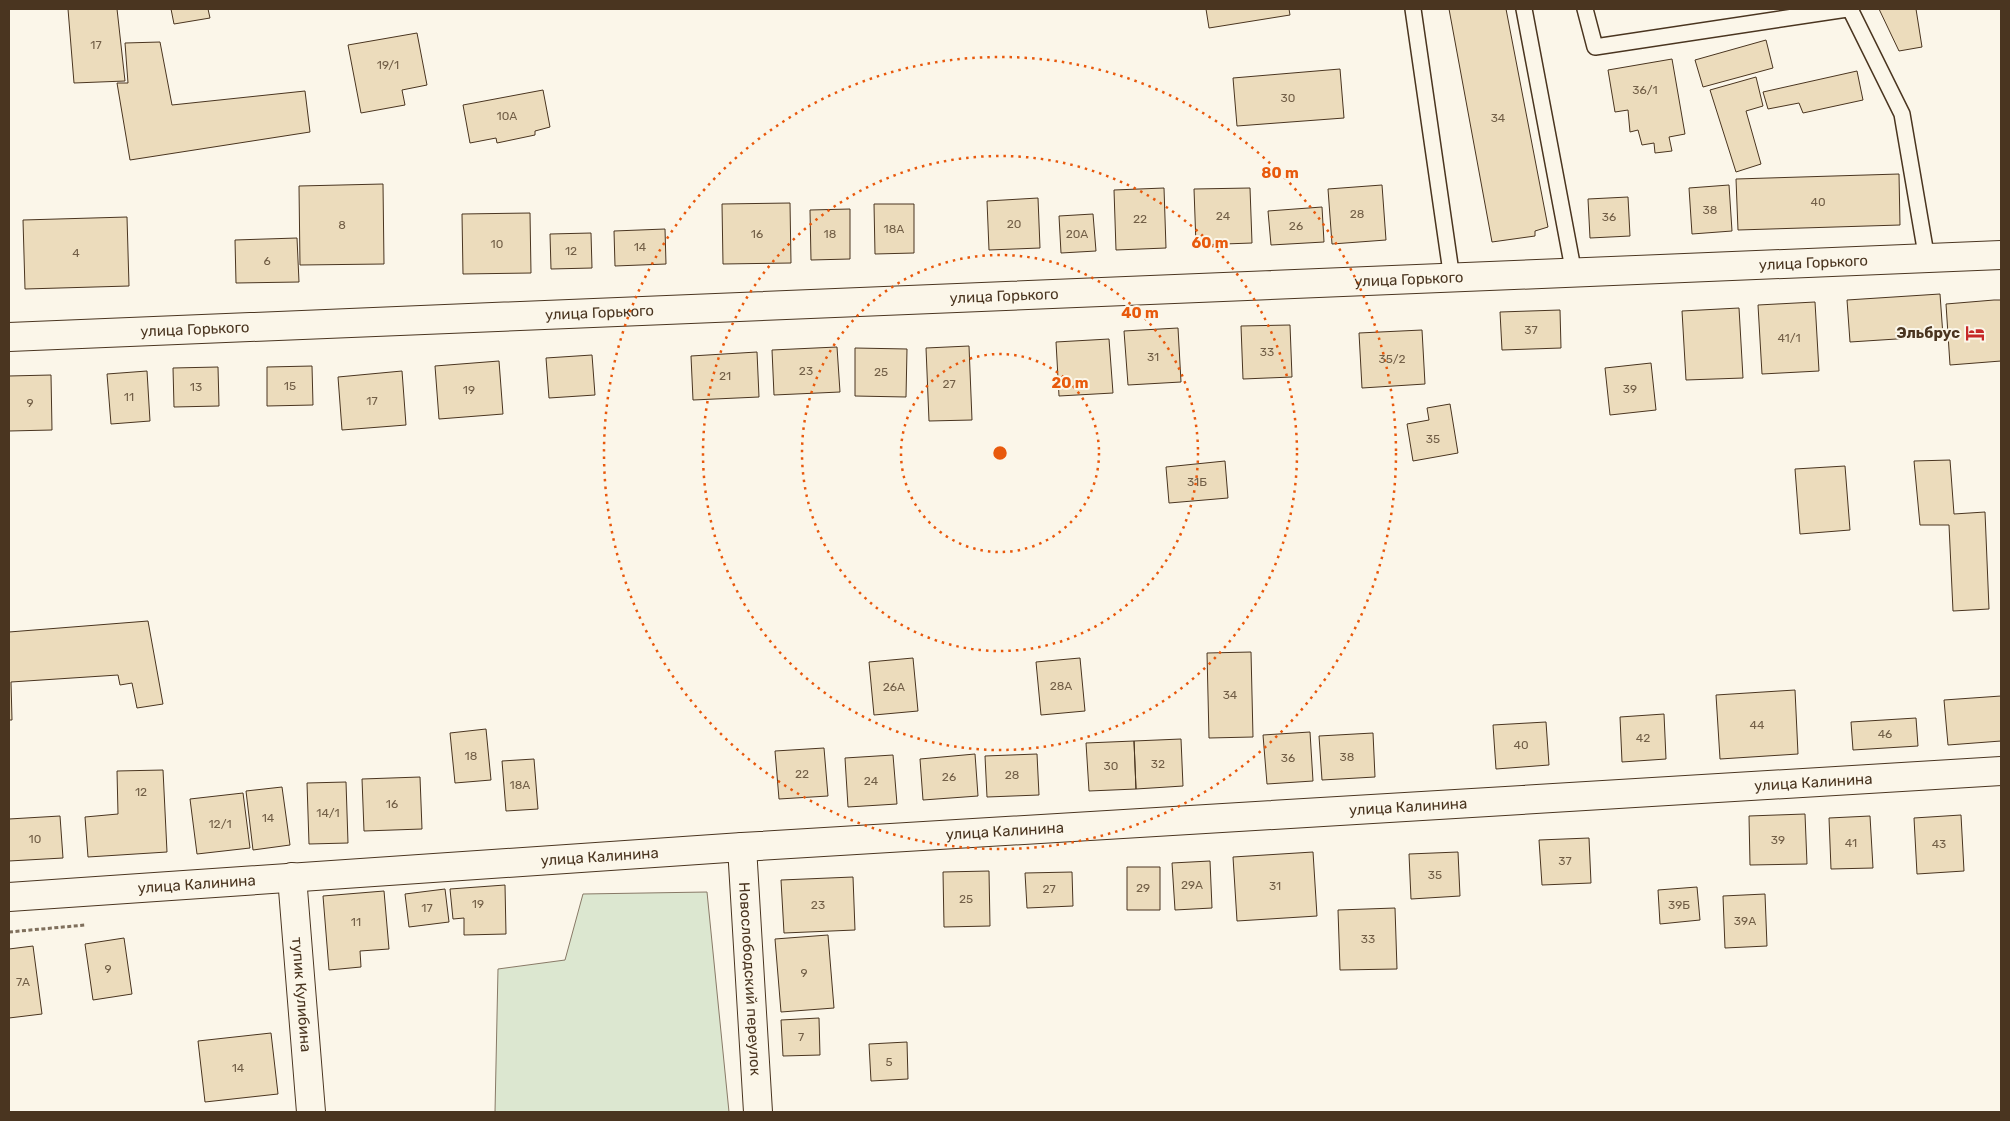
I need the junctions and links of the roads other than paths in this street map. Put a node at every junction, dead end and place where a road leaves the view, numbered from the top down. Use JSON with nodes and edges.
{"nodes":[{"id":1,"x":1413,"y":9,"type":"edge"},
{"id":2,"x":1524,"y":9,"type":"edge"},
{"id":3,"x":1585,"y":9,"type":"edge"},
{"id":4,"x":1848,"y":9,"type":"edge"},
{"id":5,"x":2001,"y":255,"type":"edge"},
{"id":6,"x":1927,"y":260,"type":"junction"},
{"id":7,"x":1574,"y":274,"type":"junction"},
{"id":8,"x":1452,"y":278,"type":"junction"},
{"id":9,"x":9,"y":337,"type":"edge"},
{"id":10,"x":2001,"y":770,"type":"edge"},
{"id":11,"x":742,"y":848,"type":"junction"},
{"id":12,"x":292,"y":877,"type":"junction"},
{"id":13,"x":9,"y":897,"type":"edge"},
{"id":14,"x":311,"y":1112,"type":"edge"},
{"id":15,"x":758,"y":1112,"type":"edge"}],
"edges":[{"from":1,"to":8,"type":"lane"},
{"from":2,"to":7,"type":"lane"},
{"from":3,"to":4,"type":"lane"},
{"from":4,"to":6,"type":"lane"},
{"from":5,"to":6,"type":"street","name":"улица Горького"},
{"from":6,"to":7,"type":"street","name":"улица Горького"},
{"from":7,"to":8,"type":"street","name":"улица Горького"},
{"from":8,"to":9,"type":"street","name":"улица Горького"},
{"from":10,"to":11,"type":"street","name":"улица Калинина"},
{"from":11,"to":12,"type":"street","name":"улица Калинина"},
{"from":11,"to":15,"type":"street","name":"Новослободский переулок"},
{"from":12,"to":13,"type":"street","name":"улица Калинина"},
{"from":12,"to":14,"type":"street","name":"тупик Кулибина"}]}
